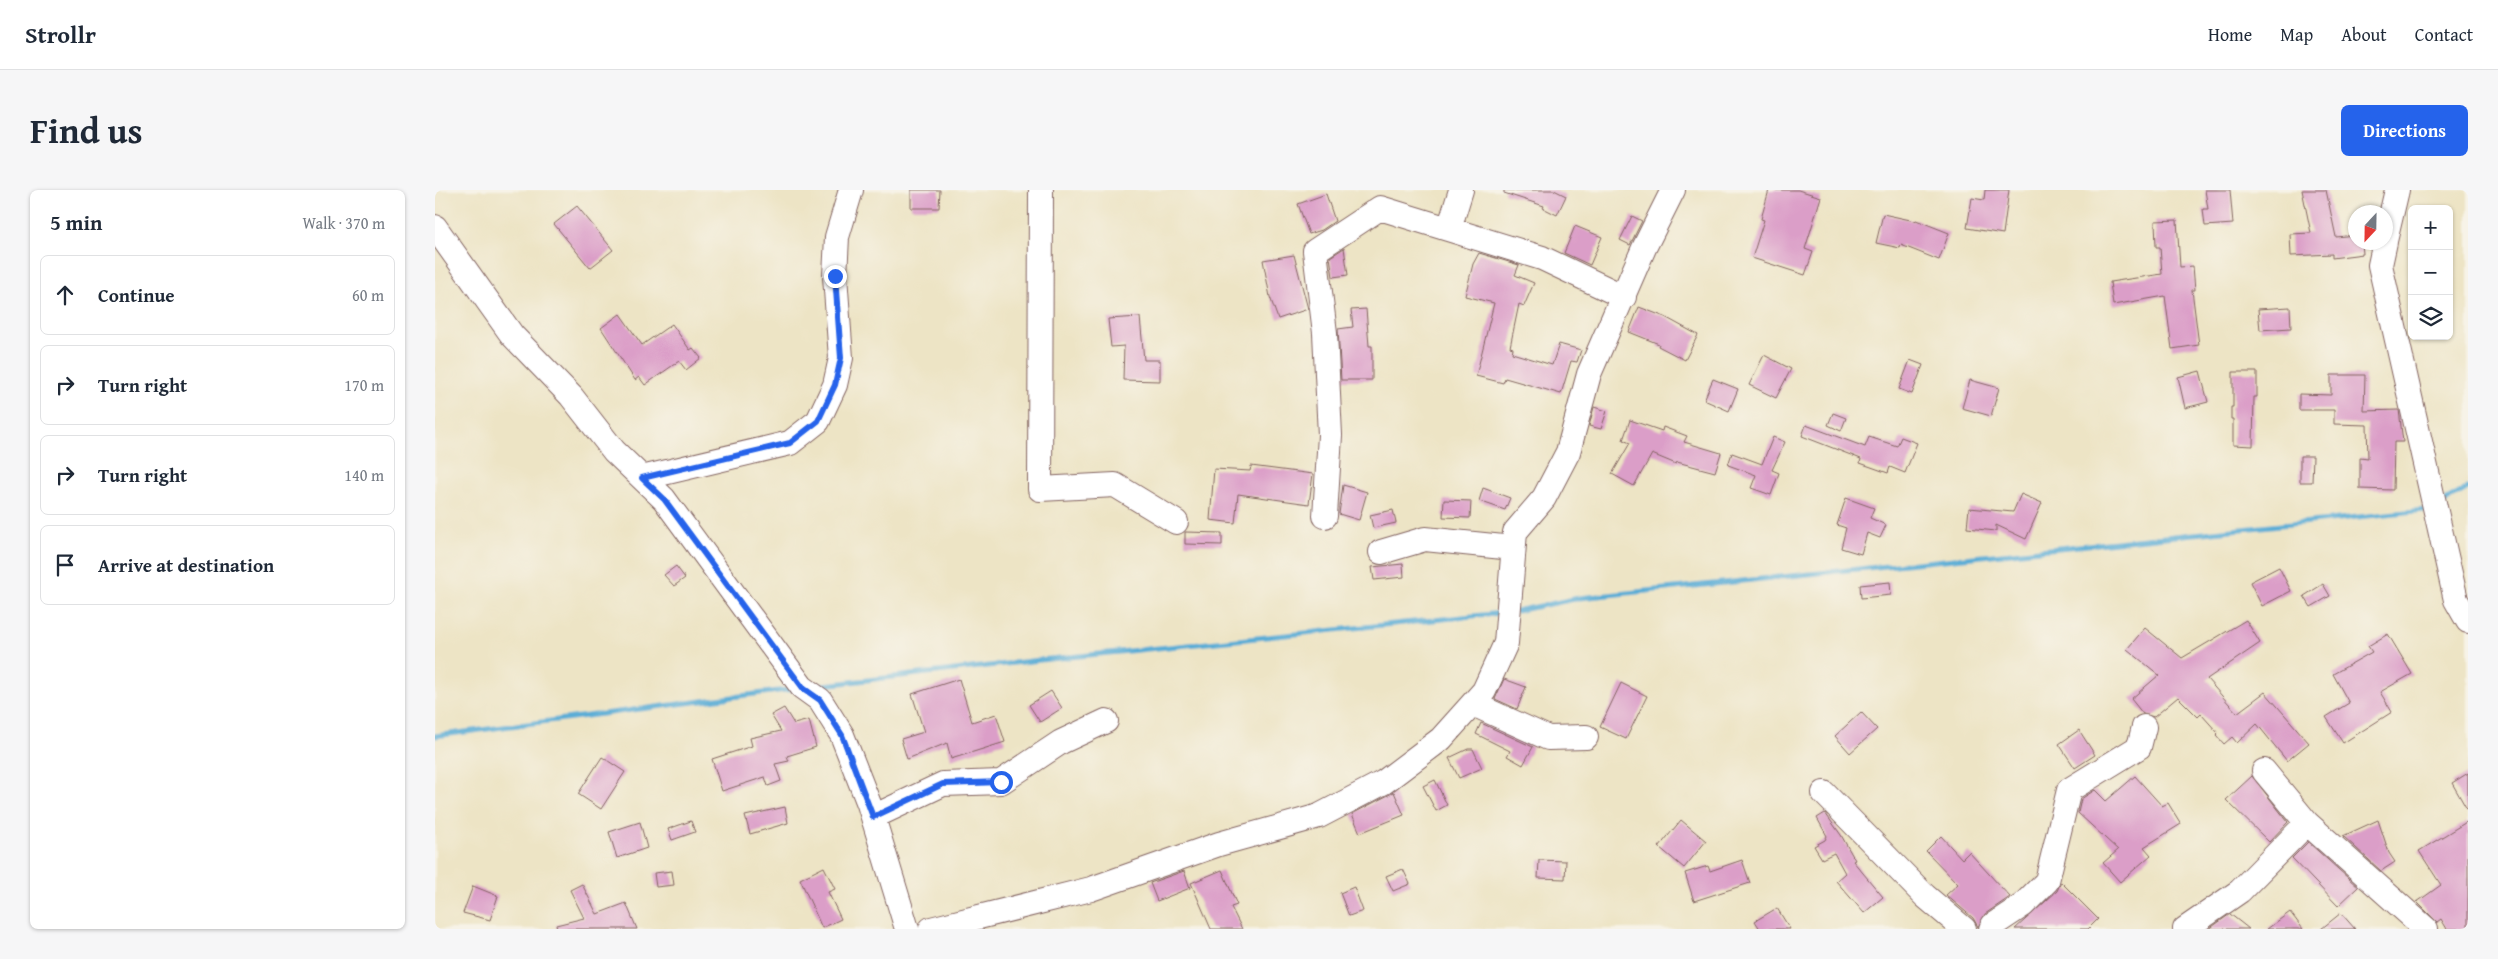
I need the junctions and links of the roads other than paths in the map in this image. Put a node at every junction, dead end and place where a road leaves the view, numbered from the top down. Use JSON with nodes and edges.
{"nodes":[{"id":1,"x":851,"y":190,"type":"edge"},
{"id":2,"x":1041,"y":190,"type":"edge"},
{"id":3,"x":1461,"y":190,"type":"edge"},
{"id":4,"x":1673,"y":190,"type":"edge"},
{"id":5,"x":2397,"y":190,"type":"edge"},
{"id":6,"x":1379,"y":199,"type":"edge"},
{"id":7,"x":2393,"y":207,"type":"edge"},
{"id":8,"x":435,"y":226,"type":"edge"},
{"id":9,"x":1449,"y":229,"type":"junction"},
{"id":10,"x":2383,"y":250,"type":"edge"},
{"id":11,"x":1624,"y":298,"type":"junction"},
{"id":12,"x":642,"y":478,"type":"junction"},
{"id":13,"x":1325,"y":516,"type":"dead end"},
{"id":14,"x":1176,"y":522,"type":"dead end"},
{"id":15,"x":1513,"y":548,"type":"junction"},
{"id":16,"x":1381,"y":552,"type":"dead end"},
{"id":17,"x":2468,"y":620,"type":"edge"},
{"id":18,"x":1473,"y":704,"type":"junction"},
{"id":19,"x":1106,"y":721,"type":"dead end"},
{"id":20,"x":2144,"y":727,"type":"dead end"},
{"id":21,"x":1586,"y":737,"type":"dead end"},
{"id":22,"x":2264,"y":771,"type":"dead end"},
{"id":23,"x":1824,"y":793,"type":"dead end"},
{"id":24,"x":873,"y":817,"type":"junction"},
{"id":25,"x":2307,"y":823,"type":"junction"},
{"id":26,"x":907,"y":929,"type":"edge"},
{"id":27,"x":931,"y":929,"type":"edge"},
{"id":28,"x":1964,"y":929,"type":"edge"},
{"id":29,"x":1991,"y":929,"type":"edge"},
{"id":30,"x":2185,"y":929,"type":"edge"},
{"id":31,"x":2426,"y":929,"type":"edge"}],
"edges":[{"from":1,"to":12,"type":"street"},
{"from":2,"to":14,"type":"street"},
{"from":3,"to":9,"type":"street"},
{"from":4,"to":11,"type":"street"},
{"from":5,"to":7,"type":"street"},
{"from":6,"to":9,"type":"street"},
{"from":6,"to":13,"type":"street"},
{"from":8,"to":12,"type":"street"},
{"from":9,"to":11,"type":"street"},
{"from":10,"to":17,"type":"street"},
{"from":11,"to":15,"type":"street"},
{"from":12,"to":24,"type":"street"},
{"from":15,"to":16,"type":"street"},
{"from":15,"to":18,"type":"street"},
{"from":18,"to":21,"type":"street"},
{"from":18,"to":27,"type":"street"},
{"from":19,"to":24,"type":"street"},
{"from":20,"to":29,"type":"street"},
{"from":22,"to":25,"type":"street"},
{"from":23,"to":28,"type":"street"},
{"from":24,"to":26,"type":"street"},
{"from":25,"to":30,"type":"street"},
{"from":25,"to":31,"type":"street"}]}
